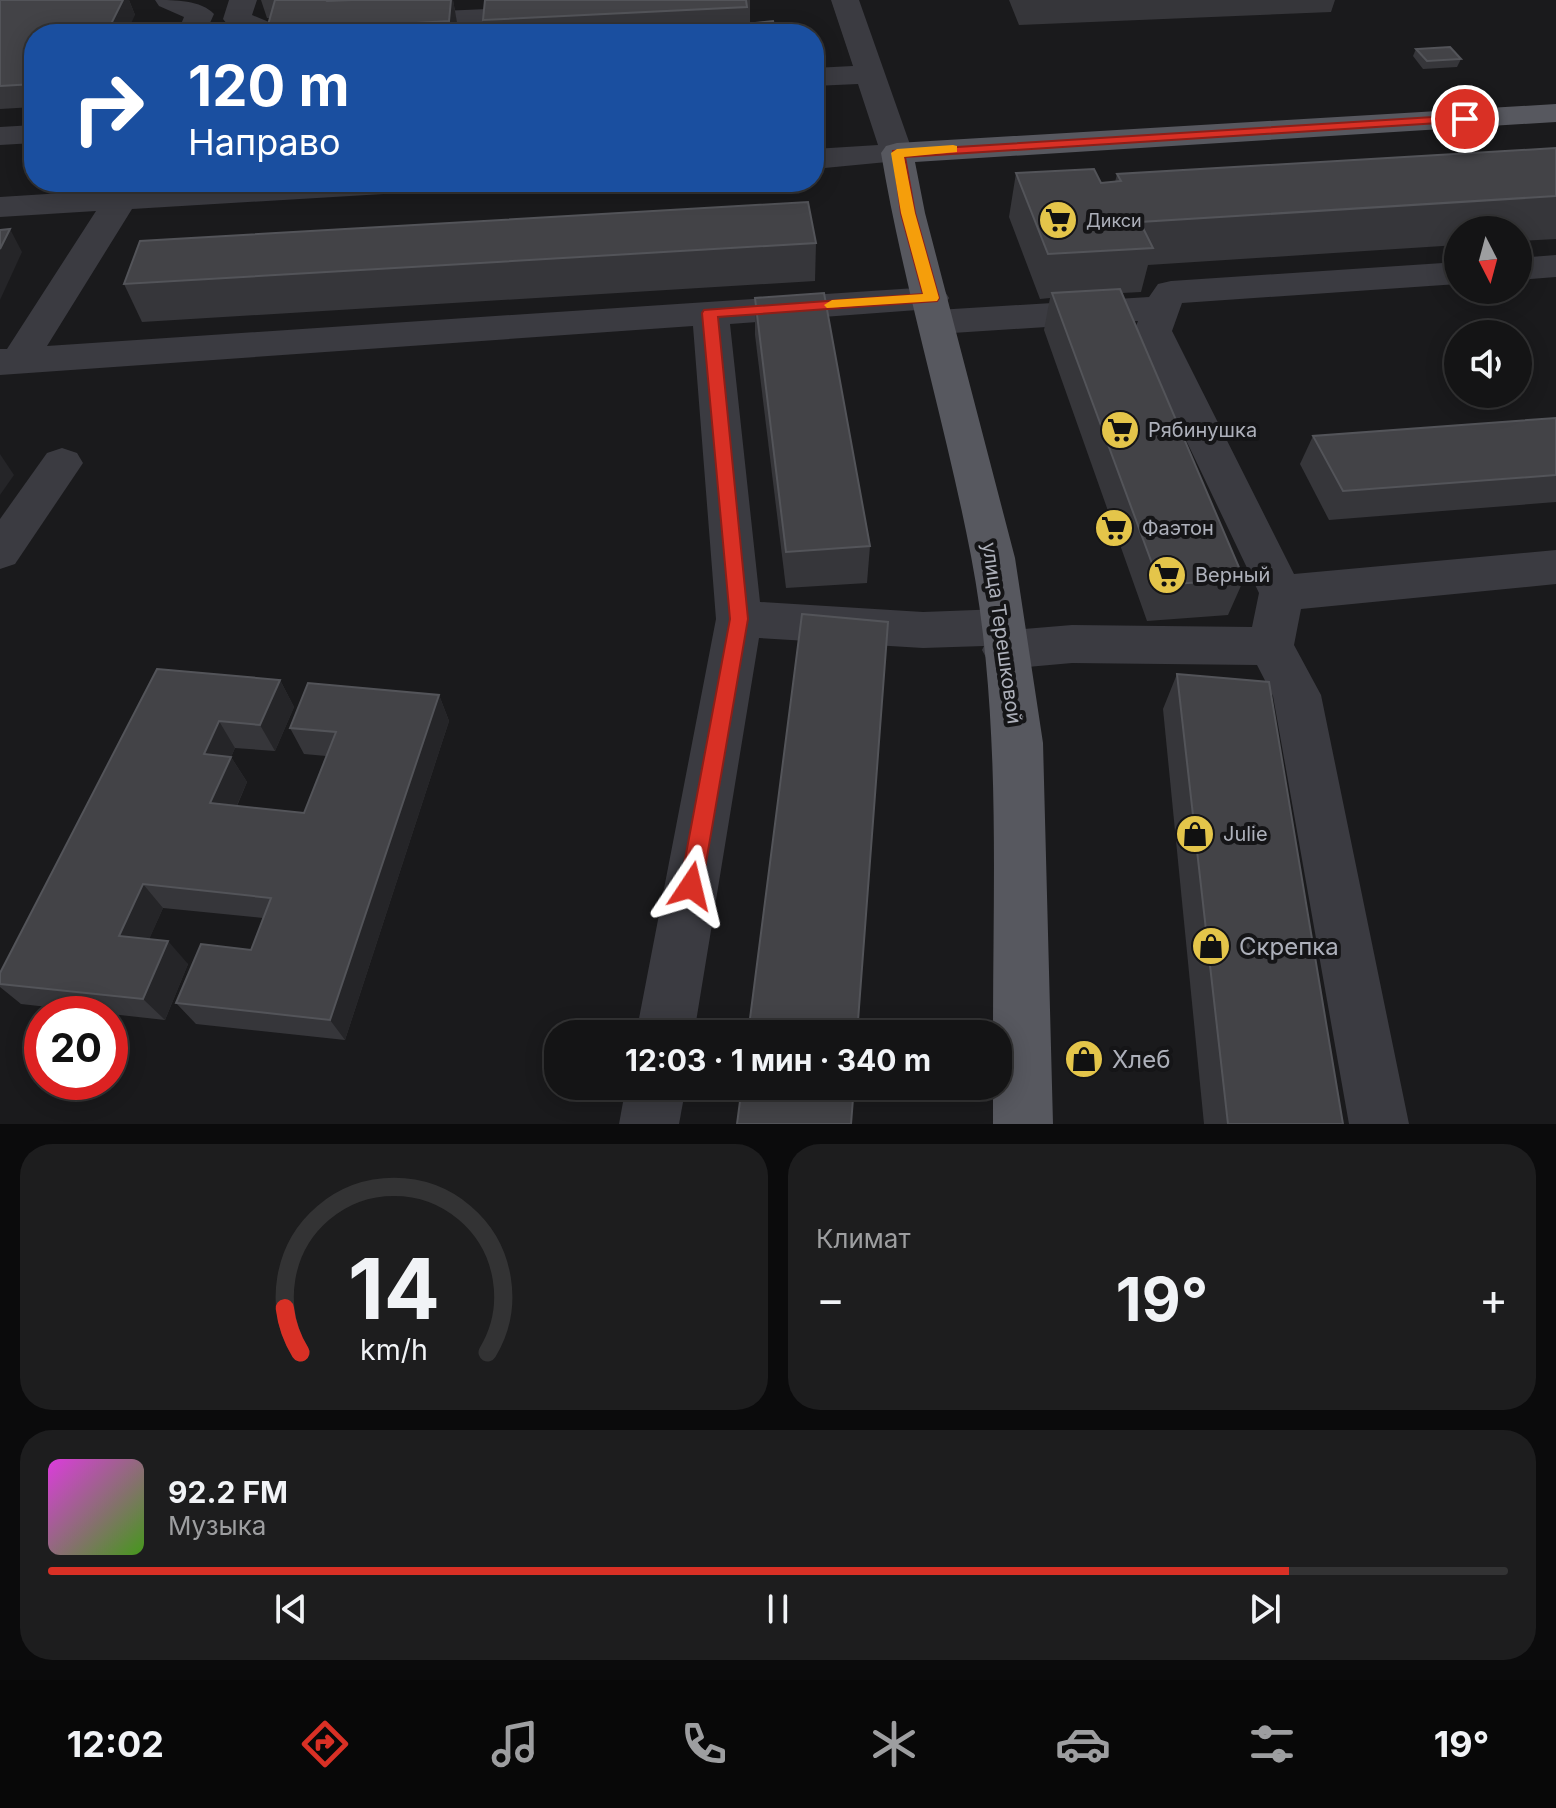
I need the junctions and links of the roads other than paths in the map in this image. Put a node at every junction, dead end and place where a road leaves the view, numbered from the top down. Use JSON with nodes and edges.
{"nodes":[{"id":1,"x":169,"y":0,"type":"edge"},
{"id":2,"x":243,"y":0,"type":"edge"},
{"id":3,"x":383,"y":0,"type":"edge"},
{"id":4,"x":643,"y":0,"type":"edge"},
{"id":5,"x":845,"y":0,"type":"edge"},
{"id":6,"x":196,"y":24,"type":"edge"},
{"id":7,"x":249,"y":24,"type":"edge"},
{"id":8,"x":428,"y":24,"type":"edge"},
{"id":9,"x":498,"y":24,"type":"edge"},
{"id":10,"x":869,"y":74,"type":"junction"},
{"id":11,"x":824,"y":76,"type":"edge"},
{"id":12,"x":1556,"y":113,"type":"edge"},
{"id":13,"x":24,"y":135,"type":"edge"},
{"id":14,"x":0,"y":136,"type":"edge"},
{"id":15,"x":897,"y":153,"type":"junction"},
{"id":16,"x":824,"y":158,"type":"edge"},
{"id":17,"x":120,"y":192,"type":"edge"},
{"id":18,"x":127,"y":192,"type":"edge"},
{"id":19,"x":0,"y":207,"type":"edge"},
{"id":20,"x":1556,"y":266,"type":"edge"},
{"id":21,"x":1532,"y":268,"type":"edge"},
{"id":22,"x":1444,"y":274,"type":"edge"},
{"id":23,"x":1160,"y":308,"type":"junction"},
{"id":24,"x":934,"y":310,"type":"junction"},
{"id":25,"x":710,"y":313,"type":"junction"},
{"id":26,"x":9,"y":361,"type":"edge"},
{"id":27,"x":62,"y":463,"type":"dead end"},
{"id":28,"x":0,"y":552,"type":"edge"},
{"id":29,"x":1556,"y":567,"type":"edge"},
{"id":30,"x":1281,"y":593,"type":"junction"},
{"id":31,"x":739,"y":619,"type":"junction"},
{"id":32,"x":1003,"y":638,"type":"junction"},
{"id":33,"x":1271,"y":646,"type":"junction"},
{"id":34,"x":667,"y":1020,"type":"edge"},
{"id":35,"x":653,"y":1100,"type":"edge"},
{"id":36,"x":649,"y":1124,"type":"edge"},
{"id":37,"x":1023,"y":1124,"type":"edge"},
{"id":38,"x":1379,"y":1124,"type":"edge"}],
"edges":[{"from":1,"to":6,"type":"street"},
{"from":2,"to":7,"type":"street"},
{"from":3,"to":8,"type":"street"},
{"from":4,"to":9,"type":"street"},
{"from":5,"to":10,"type":"street"},
{"from":10,"to":11,"type":"street"},
{"from":10,"to":15,"type":"street"},
{"from":12,"to":15,"type":"main road"},
{"from":13,"to":14,"type":"street"},
{"from":15,"to":16,"type":"street"},
{"from":15,"to":24,"type":"main road","name":"улица Терешковой"},
{"from":17,"to":19,"type":"street"},
{"from":18,"to":26,"type":"street"},
{"from":20,"to":21,"type":"street"},
{"from":22,"to":23,"type":"street"},
{"from":23,"to":24,"type":"street"},
{"from":23,"to":30,"type":"street"},
{"from":24,"to":25,"type":"street"},
{"from":24,"to":32,"type":"main road","name":"улица Терешковой"},
{"from":25,"to":26,"type":"street"},
{"from":25,"to":31,"type":"street"},
{"from":27,"to":28,"type":"street"},
{"from":29,"to":30,"type":"street"},
{"from":30,"to":33,"type":"street"},
{"from":31,"to":32,"type":"street"},
{"from":31,"to":34,"type":"street"},
{"from":32,"to":33,"type":"street"},
{"from":32,"to":37,"type":"main road","name":"улица Терешковой"},
{"from":33,"to":38,"type":"street"},
{"from":35,"to":36,"type":"street"}]}
